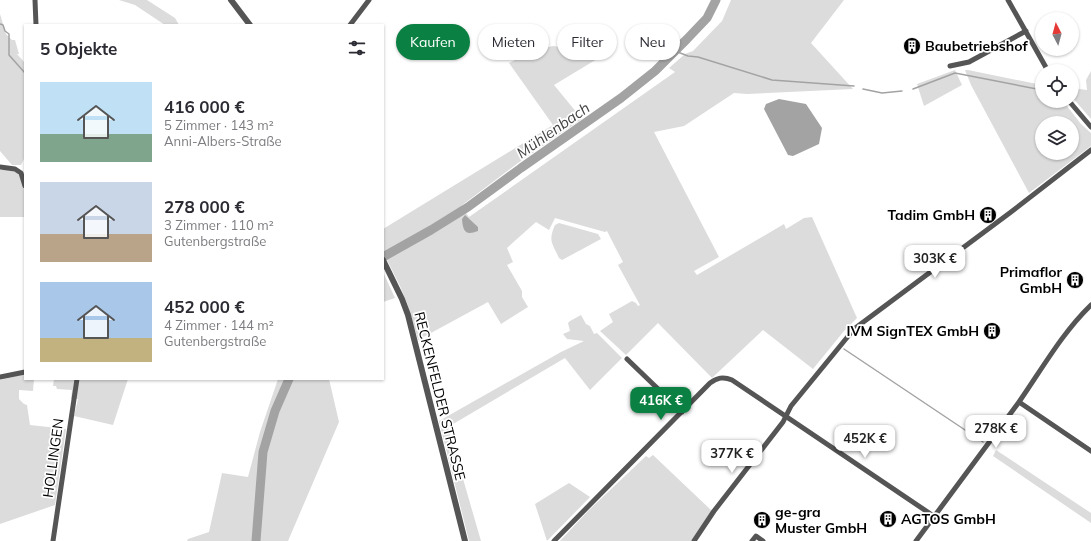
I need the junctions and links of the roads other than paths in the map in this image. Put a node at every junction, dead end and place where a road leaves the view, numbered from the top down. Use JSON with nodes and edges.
{"nodes":[{"id":1,"x":35,"y":0,"type":"edge"},
{"id":2,"x":231,"y":0,"type":"edge"},
{"id":3,"x":369,"y":0,"type":"edge"},
{"id":4,"x":1008,"y":0,"type":"edge"},
{"id":5,"x":36,"y":24,"type":"edge"},
{"id":6,"x":249,"y":24,"type":"edge"},
{"id":7,"x":351,"y":24,"type":"edge"},
{"id":8,"x":1026,"y":31,"type":"junction"},
{"id":9,"x":1044,"y":64,"type":"edge"},
{"id":10,"x":950,"y":66,"type":"dead end"},
{"id":11,"x":1075,"y":108,"type":"edge"},
{"id":12,"x":1091,"y":127,"type":"edge"},
{"id":13,"x":1091,"y":150,"type":"edge"},
{"id":14,"x":0,"y":167,"type":"edge"},
{"id":15,"x":24,"y":183,"type":"edge"},
{"id":16,"x":384,"y":262,"type":"edge"},
{"id":17,"x":1091,"y":305,"type":"edge"},
{"id":18,"x":626,"y":359,"type":"dead end"},
{"id":19,"x":24,"y":372,"type":"edge"},
{"id":20,"x":0,"y":377,"type":"edge"},
{"id":21,"x":77,"y":380,"type":"edge"},
{"id":22,"x":1019,"y":402,"type":"junction"},
{"id":23,"x":682,"y":412,"type":"junction"},
{"id":24,"x":786,"y":416,"type":"junction"},
{"id":25,"x":1091,"y":451,"type":"edge"},
{"id":26,"x":935,"y":517,"type":"junction"},
{"id":27,"x":53,"y":541,"type":"edge"},
{"id":28,"x":465,"y":541,"type":"edge"},
{"id":29,"x":554,"y":541,"type":"edge"},
{"id":30,"x":694,"y":541,"type":"edge"},
{"id":31,"x":752,"y":541,"type":"edge"},
{"id":32,"x":763,"y":541,"type":"edge"},
{"id":33,"x":916,"y":541,"type":"edge"}],
"edges":[{"from":1,"to":5,"type":"street"},
{"from":2,"to":6,"type":"street"},
{"from":3,"to":7,"type":"street"},
{"from":4,"to":8,"type":"street"},
{"from":8,"to":9,"type":"street"},
{"from":8,"to":10,"type":"street"},
{"from":11,"to":12,"type":"street"},
{"from":13,"to":24,"type":"street"},
{"from":14,"to":15,"type":"street"},
{"from":16,"to":28,"type":"street","name":"RECKENFELDER STRASSE"},
{"from":17,"to":22,"type":"street"},
{"from":18,"to":23,"type":"street"},
{"from":19,"to":20,"type":"street"},
{"from":21,"to":27,"type":"street","name":"HOLLINGEN"},
{"from":22,"to":25,"type":"street"},
{"from":22,"to":26,"type":"street"},
{"from":23,"to":24,"type":"street"},
{"from":23,"to":29,"type":"street"},
{"from":24,"to":26,"type":"street"},
{"from":24,"to":30,"type":"street"},
{"from":26,"to":33,"type":"street"},
{"from":31,"to":32,"type":"street"}]}
